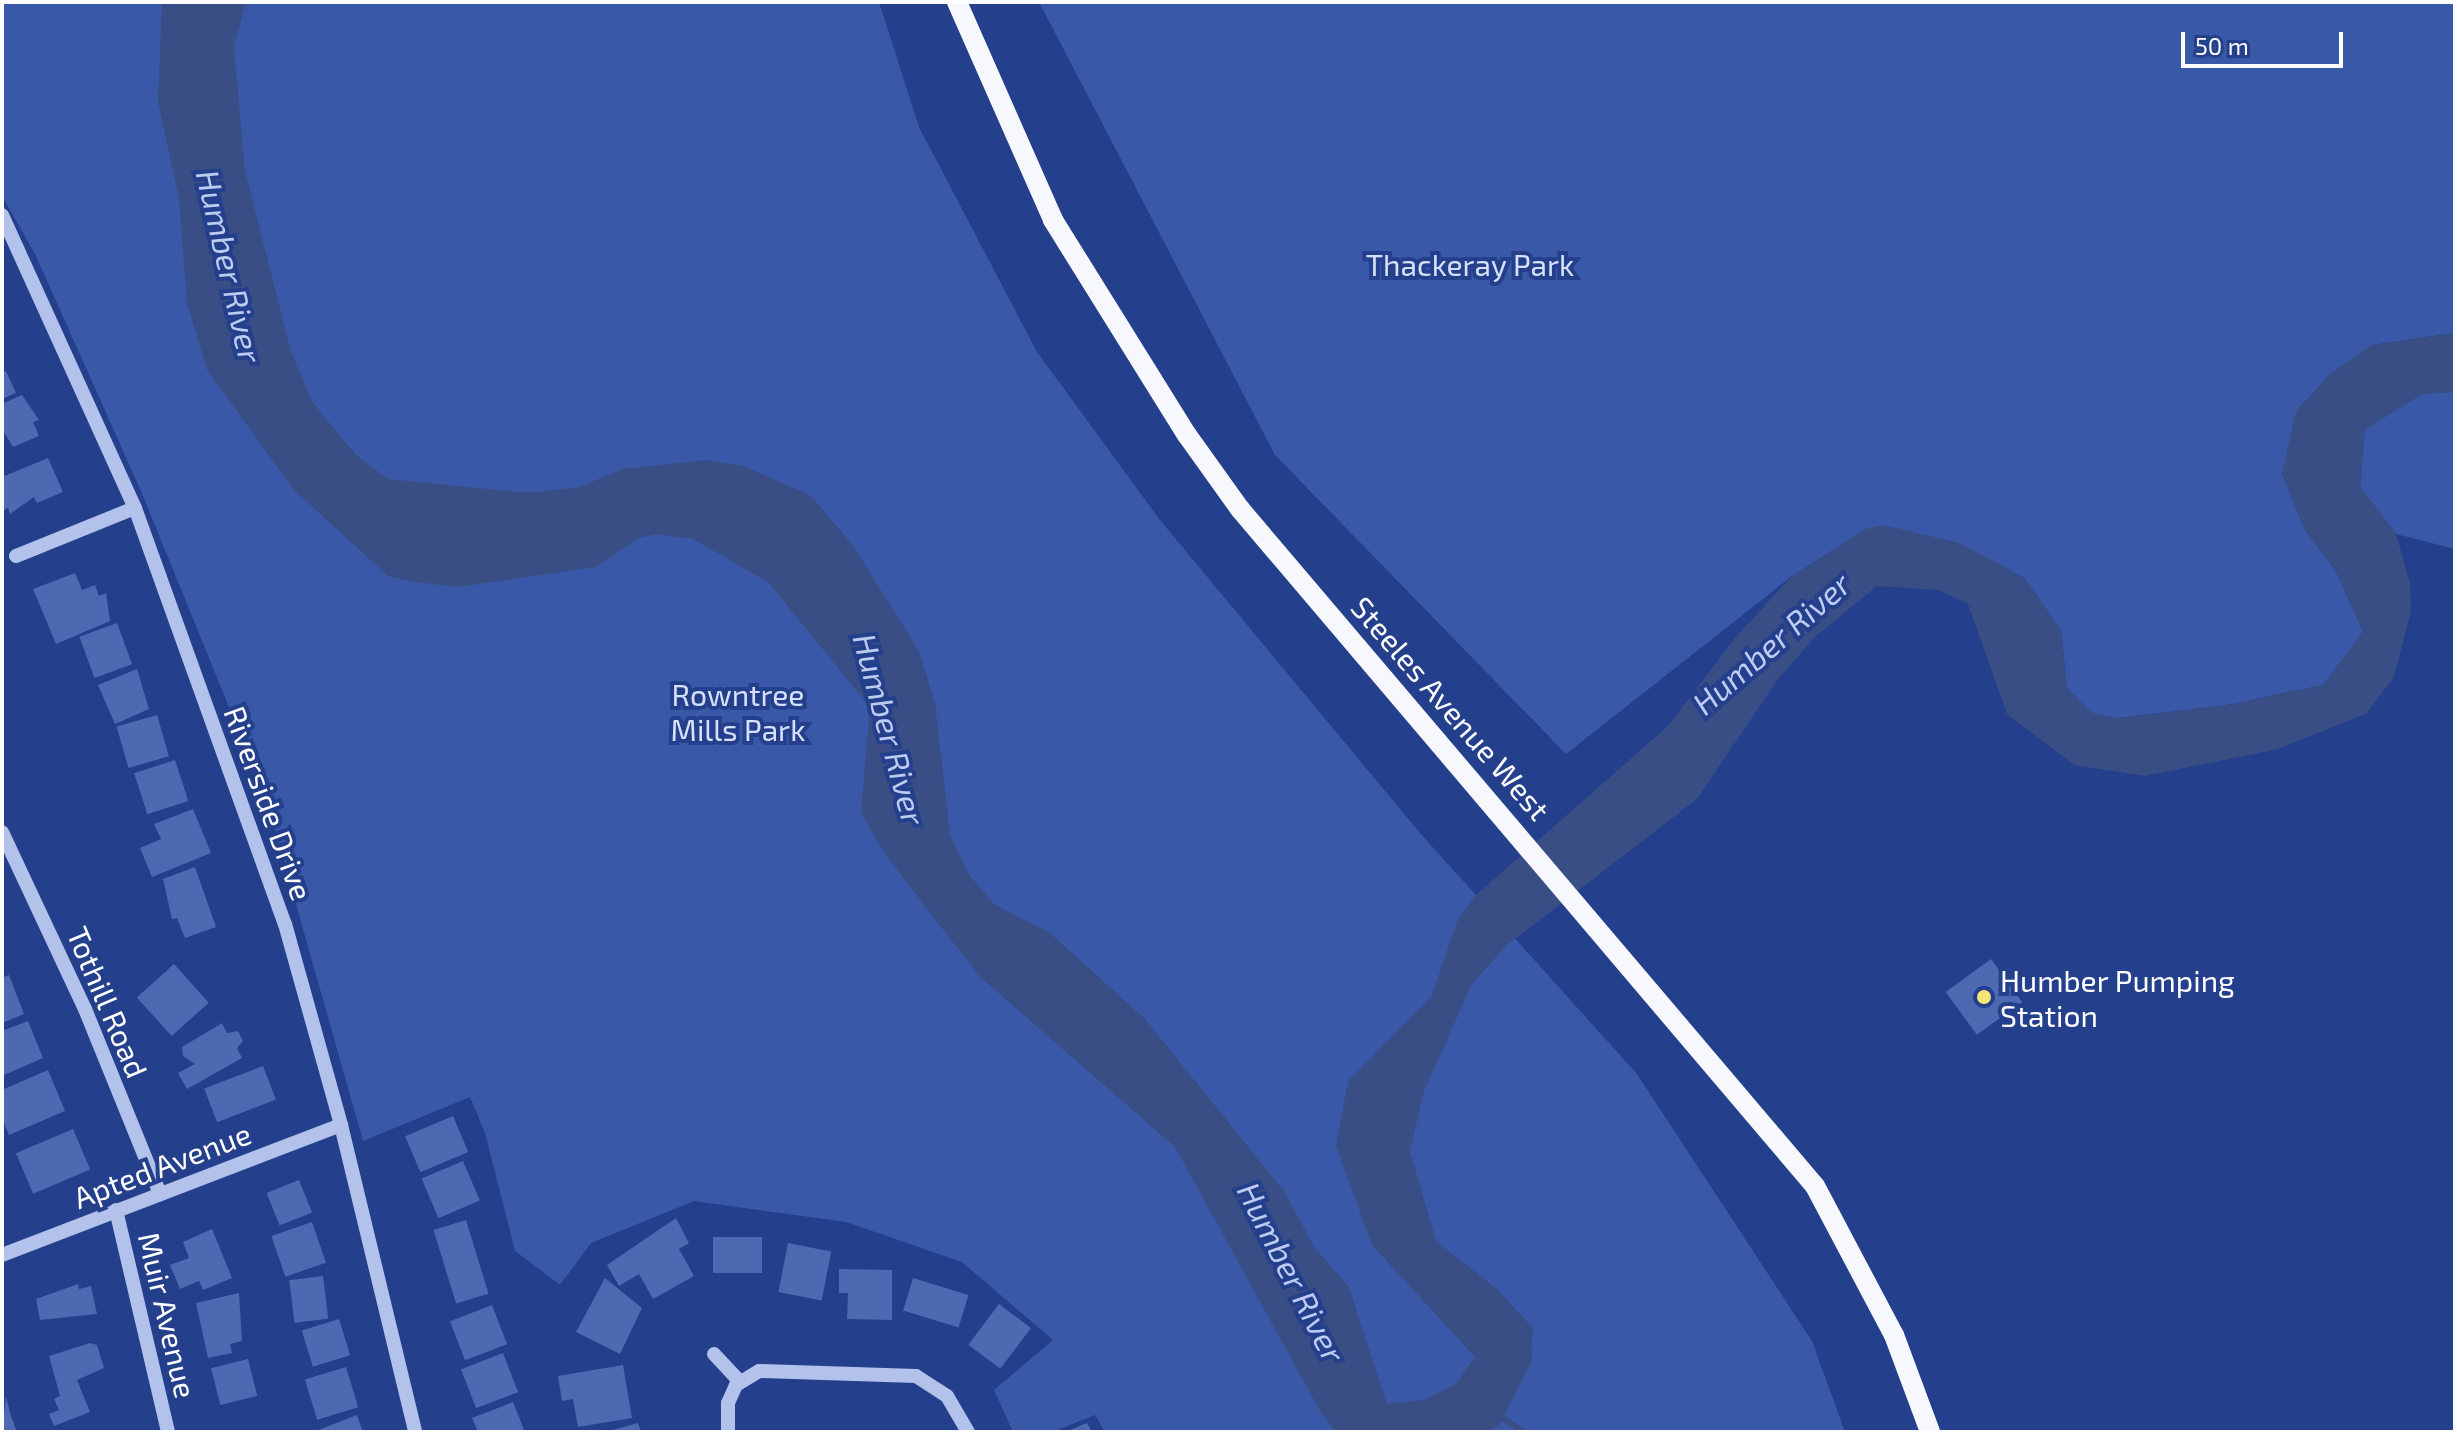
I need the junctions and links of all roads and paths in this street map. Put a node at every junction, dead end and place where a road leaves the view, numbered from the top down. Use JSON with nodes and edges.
{"nodes":[{"id":1,"x":957,"y":2,"type":"edge"},
{"id":2,"x":2,"y":215,"type":"edge"},
{"id":3,"x":135,"y":508,"type":"junction"},
{"id":4,"x":16,"y":556,"type":"dead end"},
{"id":5,"x":2,"y":832,"type":"edge"},
{"id":6,"x":341,"y":1125,"type":"junction"},
{"id":7,"x":160,"y":1194,"type":"junction"},
{"id":8,"x":116,"y":1210,"type":"junction"},
{"id":9,"x":2,"y":1255,"type":"edge"},
{"id":10,"x":714,"y":1354,"type":"dead end"},
{"id":11,"x":743,"y":1379,"type":"junction"},
{"id":12,"x":168,"y":1432,"type":"edge"},
{"id":13,"x":415,"y":1432,"type":"edge"},
{"id":14,"x":728,"y":1432,"type":"edge"},
{"id":15,"x":968,"y":1432,"type":"edge"},
{"id":16,"x":1930,"y":1432,"type":"edge"}],
"edges":[{"from":1,"to":16,"type":"main road","name":"Steeles Avenue West"},
{"from":2,"to":3,"type":"street","name":"Riverside Drive"},
{"from":3,"to":4,"type":"street"},
{"from":3,"to":6,"type":"street","name":"Riverside Drive"},
{"from":5,"to":7,"type":"street","name":"Tothill Road"},
{"from":6,"to":7,"type":"street","name":"Apted Avenue"},
{"from":6,"to":13,"type":"street","name":"Riverside Drive"},
{"from":7,"to":8,"type":"street","name":"Apted Avenue"},
{"from":8,"to":9,"type":"street","name":"Apted Avenue"},
{"from":8,"to":12,"type":"street","name":"Muir Avenue"},
{"from":10,"to":11,"type":"street"},
{"from":11,"to":14,"type":"street"},
{"from":11,"to":15,"type":"street"}]}
